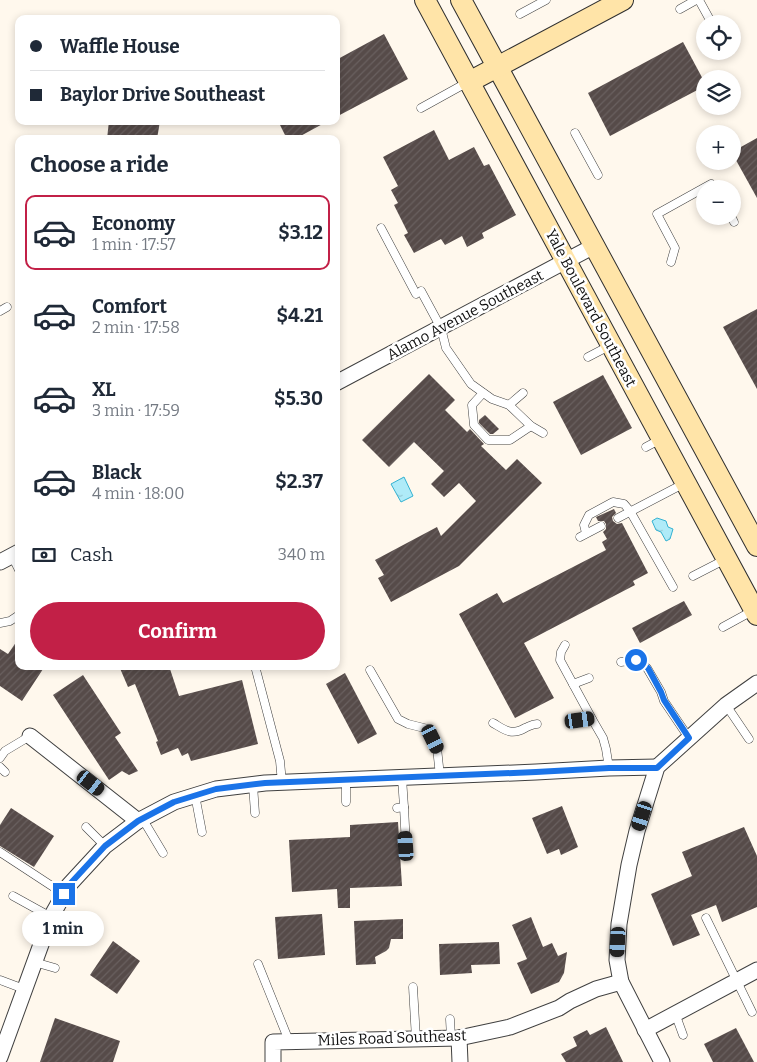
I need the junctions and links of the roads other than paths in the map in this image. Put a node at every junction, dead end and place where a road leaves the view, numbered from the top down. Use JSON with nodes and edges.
{"nodes":[{"id":1,"x":424,"y":0,"type":"edge"},
{"id":2,"x":461,"y":0,"type":"edge"},
{"id":3,"x":546,"y":0,"type":"edge"},
{"id":4,"x":698,"y":0,"type":"edge"},
{"id":5,"x":615,"y":2,"type":"edge"},
{"id":6,"x":680,"y":9,"type":"dead end"},
{"id":7,"x":520,"y":14,"type":"dead end"},
{"id":8,"x":707,"y":15,"type":"edge"},
{"id":9,"x":497,"y":67,"type":"junction"},
{"id":10,"x":469,"y":82,"type":"junction"},
{"id":11,"x":421,"y":108,"type":"dead end"},
{"id":12,"x":575,"y":133,"type":"dead end"},
{"id":13,"x":598,"y":175,"type":"dead end"},
{"id":14,"x":696,"y":192,"type":"edge"},
{"id":15,"x":381,"y":228,"type":"dead end"},
{"id":16,"x":594,"y":246,"type":"junction"},
{"id":17,"x":566,"y":261,"type":"junction"},
{"id":18,"x":671,"y":262,"type":"dead end"},
{"id":19,"x":441,"y":328,"type":"junction"},
{"id":20,"x":611,"y":345,"type":"junction"},
{"id":21,"x":588,"y":357,"type":"dead end"},
{"id":22,"x":340,"y":381,"type":"edge"},
{"id":23,"x":483,"y":393,"type":"junction"},
{"id":24,"x":522,"y":393,"type":"dead end"},
{"id":25,"x":510,"y":405,"type":"junction"},
{"id":26,"x":531,"y":426,"type":"junction"},
{"id":27,"x":543,"y":433,"type":"dead end"},
{"id":28,"x":685,"y":483,"type":"junction"},
{"id":29,"x":630,"y":511,"type":"junction"},
{"id":30,"x":618,"y":518,"type":"dead end"},
{"id":31,"x":601,"y":526,"type":"dead end"},
{"id":32,"x":757,"y":546,"type":"edge"},
{"id":33,"x":726,"y":559,"type":"junction"},
{"id":34,"x":693,"y":576,"type":"dead end"},
{"id":35,"x":672,"y":587,"type":"dead end"},
{"id":36,"x":756,"y":612,"type":"edge"},
{"id":37,"x":15,"y":618,"type":"edge"},
{"id":38,"x":0,"y":623,"type":"edge"},
{"id":39,"x":723,"y":627,"type":"dead end"},
{"id":40,"x":566,"y":645,"type":"dead end"},
{"id":41,"x":620,"y":662,"type":"dead end"},
{"id":42,"x":255,"y":670,"type":"edge"},
{"id":43,"x":370,"y":670,"type":"dead end"},
{"id":44,"x":588,"y":678,"type":"dead end"},
{"id":45,"x":757,"y":682,"type":"edge"},
{"id":46,"x":573,"y":684,"type":"junction"},
{"id":47,"x":726,"y":705,"type":"junction"},
{"id":48,"x":592,"y":719,"type":"junction"},
{"id":49,"x":580,"y":720,"type":"dead end"},
{"id":50,"x":493,"y":723,"type":"dead end"},
{"id":51,"x":537,"y":724,"type":"dead end"},
{"id":52,"x":30,"y":736,"type":"joint"},
{"id":53,"x":689,"y":738,"type":"junction"},
{"id":54,"x":749,"y":739,"type":"dead end"},
{"id":55,"x":0,"y":758,"type":"edge"},
{"id":56,"x":609,"y":768,"type":"junction"},
{"id":57,"x":657,"y":768,"type":"junction"},
{"id":58,"x":440,"y":776,"type":"junction"},
{"id":59,"x":402,"y":778,"type":"junction"},
{"id":60,"x":346,"y":780,"type":"junction"},
{"id":61,"x":282,"y":783,"type":"junction"},
{"id":62,"x":254,"y":785,"type":"junction"},
{"id":63,"x":195,"y":794,"type":"junction"},
{"id":64,"x":346,"y":802,"type":"dead end"},
{"id":65,"x":254,"y":813,"type":"dead end"},
{"id":66,"x":140,"y":819,"type":"junction"},
{"id":67,"x":86,"y":827,"type":"dead end"},
{"id":68,"x":202,"y":832,"type":"dead end"},
{"id":69,"x":105,"y":846,"type":"junction"},
{"id":70,"x":406,"y":846,"type":"dead end"},
{"id":71,"x":0,"y":852,"type":"edge"},
{"id":72,"x":164,"y":853,"type":"dead end"},
{"id":73,"x":64,"y":894,"type":"junction"},
{"id":74,"x":13,"y":896,"type":"dead end"},
{"id":75,"x":51,"y":917,"type":"junction"},
{"id":76,"x":706,"y":918,"type":"dead end"},
{"id":77,"x":34,"y":962,"type":"junction"},
{"id":78,"x":258,"y":964,"type":"dead end"},
{"id":79,"x":55,"y":968,"type":"dead end"},
{"id":80,"x":757,"y":970,"type":"edge"},
{"id":81,"x":0,"y":980,"type":"edge"},
{"id":82,"x":736,"y":981,"type":"junction"},
{"id":83,"x":621,"y":982,"type":"junction"},
{"id":84,"x":413,"y":986,"type":"dead end"},
{"id":85,"x":24,"y":990,"type":"junction"},
{"id":86,"x":752,"y":1012,"type":"dead end"},
{"id":87,"x":675,"y":1013,"type":"junction"},
{"id":88,"x":450,"y":1019,"type":"dead end"},
{"id":89,"x":645,"y":1030,"type":"junction"},
{"id":90,"x":683,"y":1035,"type":"dead end"},
{"id":91,"x":455,"y":1038,"type":"junction"},
{"id":92,"x":416,"y":1039,"type":"junction"},
{"id":93,"x":289,"y":1041,"type":"junction"},
{"id":94,"x":0,"y":1057,"type":"edge"},
{"id":95,"x":273,"y":1062,"type":"edge"},
{"id":96,"x":460,"y":1062,"type":"edge"},
{"id":97,"x":662,"y":1062,"type":"edge"}],
"edges":[{"from":1,"to":10,"type":"main road","name":"Yale Boulevard Southeast"},
{"from":2,"to":9,"type":"main road","name":"Yale Boulevard Southeast"},
{"from":3,"to":7,"type":"lane"},
{"from":4,"to":6,"type":"lane"},
{"from":4,"to":8,"type":"lane"},
{"from":5,"to":9,"type":"main road"},
{"from":9,"to":10,"type":"main road"},
{"from":9,"to":16,"type":"main road","name":"Yale Boulevard Southeast"},
{"from":10,"to":11,"type":"lane"},
{"from":10,"to":17,"type":"main road","name":"Yale Boulevard Southeast"},
{"from":12,"to":13,"type":"lane"},
{"from":14,"to":18,"type":"lane"},
{"from":15,"to":19,"type":"lane"},
{"from":16,"to":17,"type":"street","name":"Alamo Avenue Southeast"},
{"from":16,"to":32,"type":"main road","name":"Yale Boulevard Southeast"},
{"from":17,"to":19,"type":"street","name":"Alamo Avenue Southeast"},
{"from":17,"to":20,"type":"main road","name":"Yale Boulevard Southeast"},
{"from":19,"to":22,"type":"street","name":"Alamo Avenue Southeast"},
{"from":19,"to":23,"type":"lane"},
{"from":20,"to":21,"type":"lane"},
{"from":20,"to":28,"type":"main road","name":"Yale Boulevard Southeast"},
{"from":23,"to":25,"type":"lane"},
{"from":23,"to":26,"type":"lane"},
{"from":24,"to":25,"type":"lane"},
{"from":25,"to":26,"type":"lane"},
{"from":26,"to":27,"type":"lane"},
{"from":28,"to":29,"type":"lane"},
{"from":28,"to":33,"type":"main road","name":"Yale Boulevard Southeast"},
{"from":29,"to":30,"type":"lane"},
{"from":29,"to":31,"type":"lane"},
{"from":29,"to":35,"type":"lane"},
{"from":33,"to":34,"type":"lane"},
{"from":33,"to":36,"type":"main road","name":"Yale Boulevard Southeast"},
{"from":36,"to":39,"type":"lane"},
{"from":37,"to":38,"type":"lane"},
{"from":40,"to":46,"type":"lane"},
{"from":41,"to":53,"type":"lane"},
{"from":42,"to":61,"type":"lane"},
{"from":43,"to":58,"type":"lane"},
{"from":44,"to":46,"type":"lane"},
{"from":45,"to":47,"type":"street"},
{"from":46,"to":48,"type":"lane"},
{"from":47,"to":53,"type":"street"},
{"from":47,"to":54,"type":"lane"},
{"from":48,"to":49,"type":"lane"},
{"from":48,"to":56,"type":"lane"},
{"from":50,"to":51,"type":"lane"},
{"from":52,"to":55,"type":"lane"},
{"from":52,"to":66,"type":"street"},
{"from":53,"to":57,"type":"street"},
{"from":56,"to":57,"type":"street"},
{"from":56,"to":58,"type":"street"},
{"from":57,"to":83,"type":"street"},
{"from":58,"to":59,"type":"street"},
{"from":59,"to":60,"type":"street"},
{"from":59,"to":70,"type":"lane"},
{"from":60,"to":61,"type":"street"},
{"from":60,"to":64,"type":"lane"},
{"from":61,"to":62,"type":"street"},
{"from":62,"to":63,"type":"street"},
{"from":62,"to":65,"type":"lane"},
{"from":63,"to":66,"type":"street"},
{"from":63,"to":68,"type":"lane"},
{"from":66,"to":69,"type":"street"},
{"from":66,"to":72,"type":"lane"},
{"from":67,"to":69,"type":"lane"},
{"from":69,"to":73,"type":"street"},
{"from":71,"to":73,"type":"lane"},
{"from":73,"to":75,"type":"street"},
{"from":74,"to":75,"type":"lane"},
{"from":75,"to":77,"type":"street"},
{"from":76,"to":82,"type":"lane"},
{"from":77,"to":79,"type":"lane"},
{"from":77,"to":85,"type":"street"},
{"from":78,"to":93,"type":"lane"},
{"from":80,"to":82,"type":"street"},
{"from":81,"to":85,"type":"lane"},
{"from":82,"to":86,"type":"lane"},
{"from":82,"to":87,"type":"street"},
{"from":83,"to":89,"type":"street"},
{"from":83,"to":91,"type":"street","name":"Miles Road Southeast"},
{"from":84,"to":92,"type":"lane"},
{"from":85,"to":94,"type":"street"},
{"from":87,"to":89,"type":"street"},
{"from":87,"to":90,"type":"lane"},
{"from":88,"to":91,"type":"lane"},
{"from":89,"to":97,"type":"street"},
{"from":91,"to":92,"type":"street","name":"Miles Road Southeast"},
{"from":91,"to":96,"type":"street"},
{"from":92,"to":93,"type":"street","name":"Miles Road Southeast"},
{"from":93,"to":95,"type":"street","name":"Miles Road Southeast"}]}
